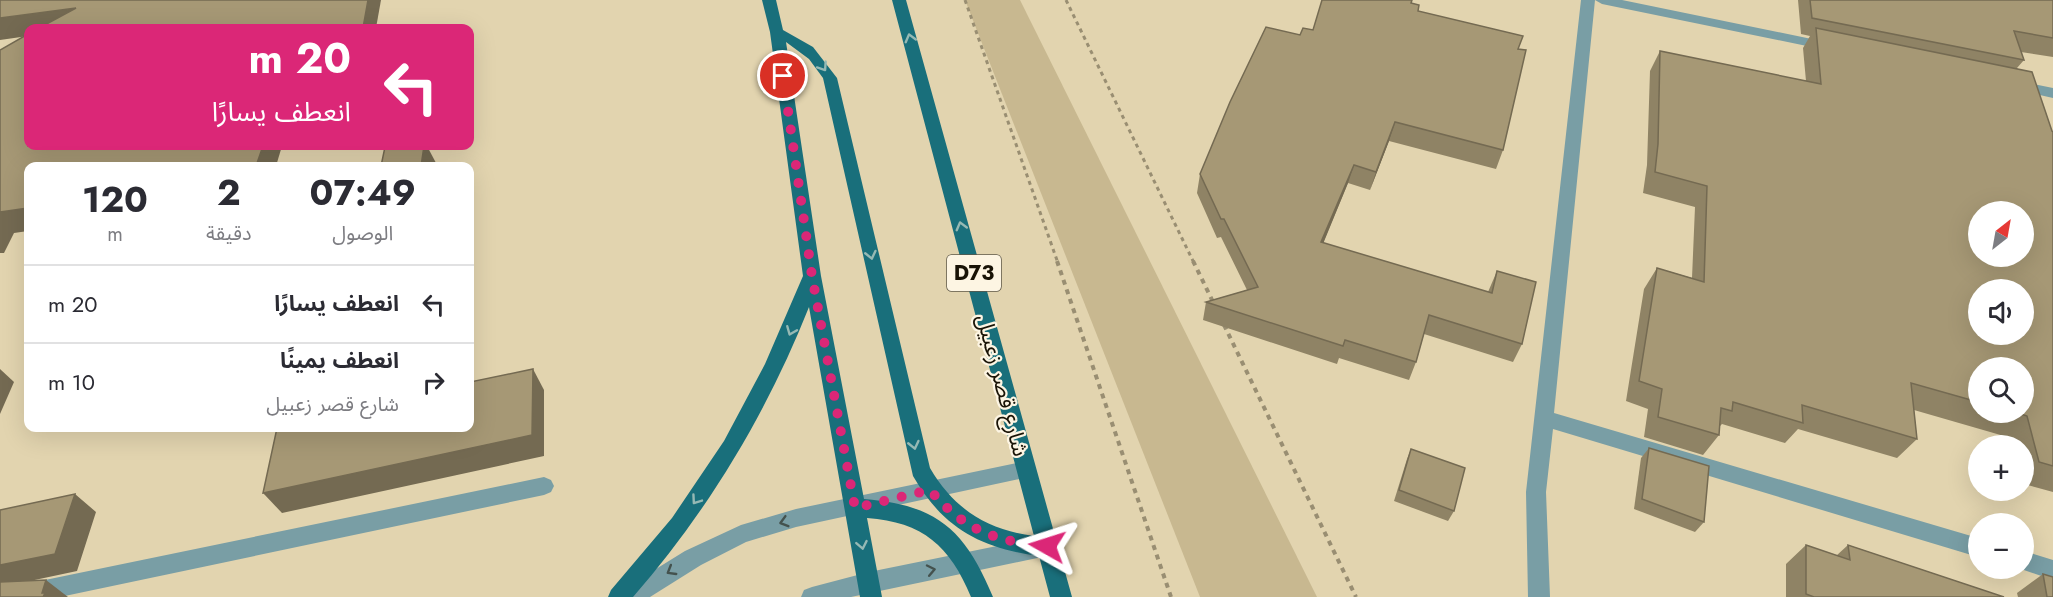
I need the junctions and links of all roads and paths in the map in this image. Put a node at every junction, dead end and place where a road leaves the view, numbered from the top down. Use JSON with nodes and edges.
{"nodes":[{"id":1,"x":769,"y":0,"type":"edge"},
{"id":2,"x":899,"y":0,"type":"edge"},
{"id":3,"x":965,"y":0,"type":"edge"},
{"id":4,"x":1066,"y":0,"type":"edge"},
{"id":5,"x":1588,"y":0,"type":"edge"},
{"id":6,"x":1602,"y":0,"type":"edge"},
{"id":7,"x":777,"y":32,"type":"junction"},
{"id":8,"x":1845,"y":50,"type":"edge"},
{"id":9,"x":1995,"y":81,"type":"edge"},
{"id":10,"x":2053,"y":93,"type":"edge"},
{"id":11,"x":812,"y":276,"type":"junction"},
{"id":12,"x":1216,"y":309,"type":"edge"},
{"id":13,"x":1222,"y":320,"type":"edge"},
{"id":14,"x":1543,"y":418,"type":"junction"},
{"id":15,"x":1026,"y":470,"type":"junction"},
{"id":16,"x":544,"y":486,"type":"dead end"},
{"id":17,"x":930,"y":490,"type":"junction"},
{"id":18,"x":855,"y":508,"type":"junction"},
{"id":19,"x":1968,"y":545,"type":"edge"},
{"id":20,"x":1047,"y":546,"type":"junction"},
{"id":21,"x":968,"y":562,"type":"junction"},
{"id":22,"x":2034,"y":564,"type":"edge"},
{"id":23,"x":2053,"y":570,"type":"edge"},
{"id":24,"x":870,"y":590,"type":"edge"},
{"id":25,"x":10,"y":597,"type":"edge"},
{"id":26,"x":619,"y":597,"type":"edge"},
{"id":27,"x":630,"y":597,"type":"edge"},
{"id":28,"x":812,"y":597,"type":"edge"},
{"id":29,"x":982,"y":597,"type":"edge"},
{"id":30,"x":1061,"y":597,"type":"edge"},
{"id":31,"x":1171,"y":597,"type":"edge"},
{"id":32,"x":1356,"y":597,"type":"edge"},
{"id":33,"x":1539,"y":597,"type":"edge"}],
"edges":[{"from":1,"to":7,"type":"main road"},
{"from":15,"to":2,"type":"main road","name":"شارع قصر زعبيل","number":"D73","one_way":true},
{"from":3,"to":31,"type":"path"},
{"from":4,"to":12,"type":"path"},
{"from":5,"to":14,"type":"street"},
{"from":6,"to":8,"type":"street"},
{"from":7,"to":11,"type":"main road"},
{"from":7,"to":17,"type":"main road","one_way":true},
{"from":9,"to":10,"type":"street"},
{"from":11,"to":18,"type":"main road"},
{"from":11,"to":26,"type":"main road","one_way":true},
{"from":13,"to":32,"type":"path"},
{"from":14,"to":19,"type":"street"},
{"from":14,"to":33,"type":"street"},
{"from":15,"to":17,"type":"street"},
{"from":15,"to":20,"type":"main road","name":"شارع قصر زعبيل","number":"D73"},
{"from":16,"to":25,"type":"street"},
{"from":17,"to":18,"type":"street"},
{"from":17,"to":20,"type":"main road"},
{"from":18,"to":21,"type":"main road"},
{"from":18,"to":24,"type":"main road","one_way":true},
{"from":18,"to":27,"type":"street","one_way":true},
{"from":20,"to":21,"type":"street"},
{"from":20,"to":30,"type":"main road","name":"شارع قصر زعبيل","number":"D73"},
{"from":24,"to":21,"type":"street","one_way":true},
{"from":21,"to":29,"type":"main road"},
{"from":22,"to":23,"type":"street"},
{"from":24,"to":28,"type":"street"}]}
